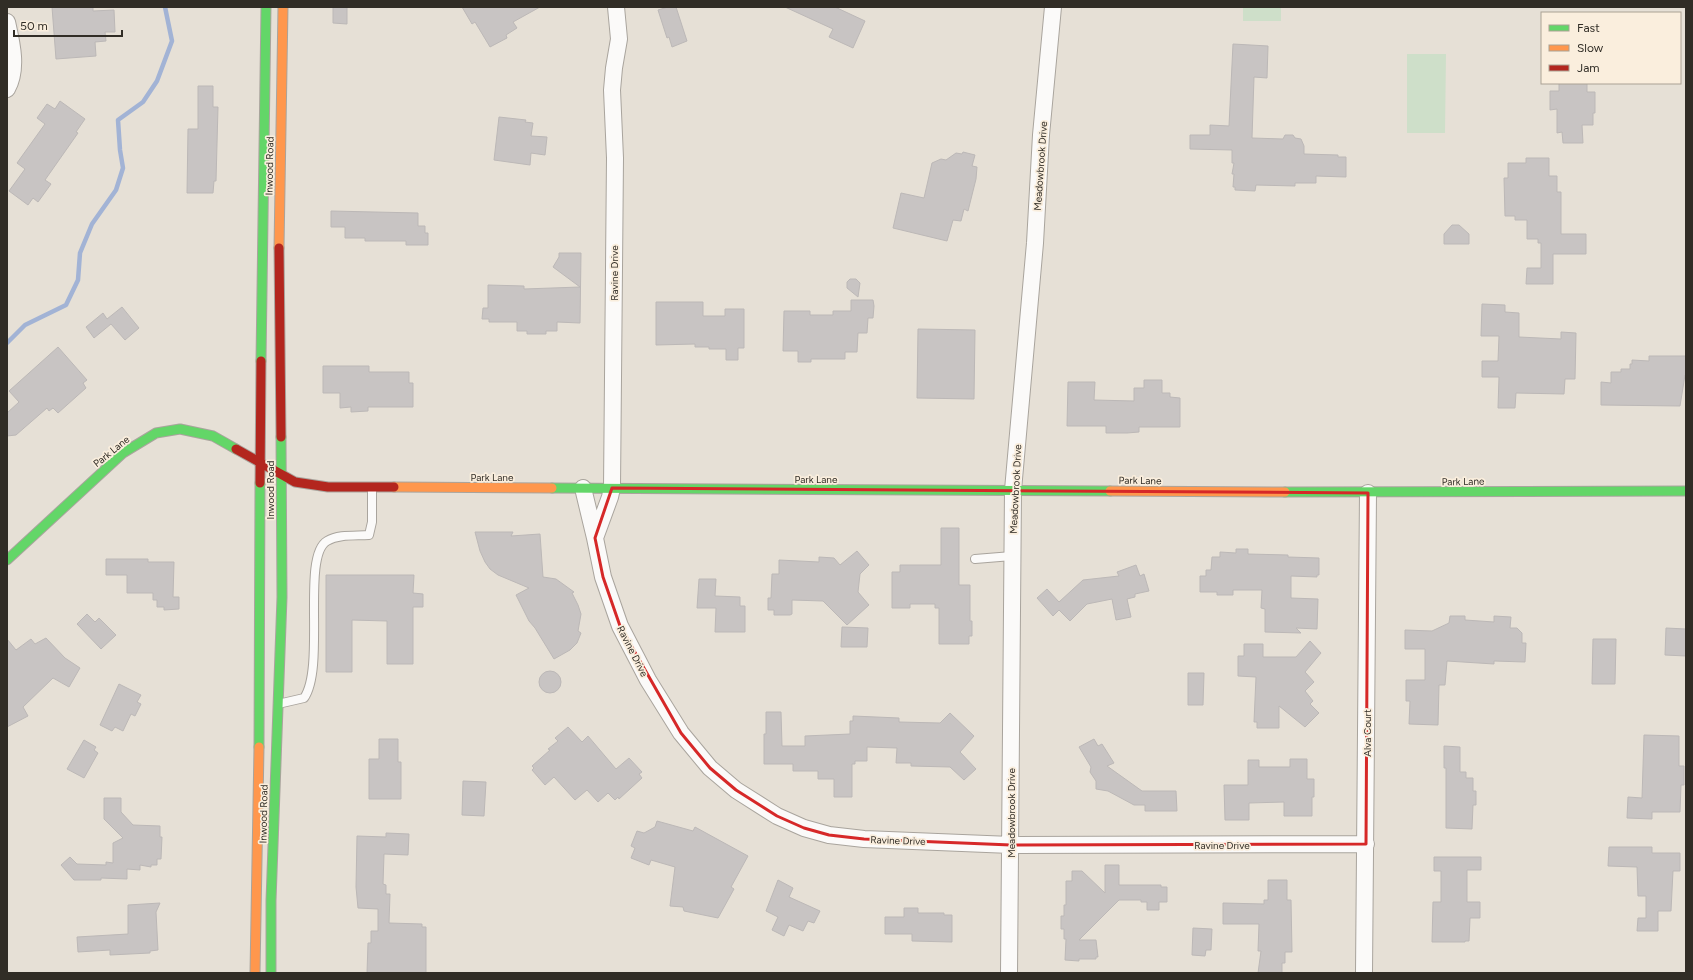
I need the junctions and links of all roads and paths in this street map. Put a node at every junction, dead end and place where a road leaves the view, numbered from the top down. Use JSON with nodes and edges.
{"nodes":[{"id":1,"x":266,"y":7,"type":"edge"},
{"id":2,"x":283,"y":7,"type":"edge"},
{"id":3,"x":616,"y":7,"type":"edge"},
{"id":4,"x":1053,"y":7,"type":"edge"},
{"id":5,"x":7,"y":22,"type":"edge"},
{"id":6,"x":266,"y":52,"type":"junction"},
{"id":7,"x":282,"y":52,"type":"junction"},
{"id":8,"x":7,"y":89,"type":"edge"},
{"id":9,"x":279,"y":217,"type":"junction"},
{"id":10,"x":264,"y":218,"type":"junction"},
{"id":11,"x":260,"y":463,"type":"junction"},
{"id":12,"x":281,"y":475,"type":"junction"},
{"id":13,"x":372,"y":488,"type":"junction"},
{"id":14,"x":583,"y":488,"type":"junction"},
{"id":15,"x":612,"y":488,"type":"junction"},
{"id":16,"x":1013,"y":490,"type":"junction"},
{"id":17,"x":1686,"y":491,"type":"edge"},
{"id":18,"x":1368,"y":493,"type":"junction"},
{"id":19,"x":595,"y":538,"type":"junction"},
{"id":20,"x":1012,"y":556,"type":"junction"},
{"id":21,"x":975,"y":559,"type":"dead end"},
{"id":22,"x":7,"y":560,"type":"edge"},
{"id":23,"x":277,"y":704,"type":"junction"},
{"id":24,"x":259,"y":723,"type":"junction"},
{"id":25,"x":276,"y":723,"type":"junction"},
{"id":26,"x":1366,"y":844,"type":"junction"},
{"id":27,"x":1011,"y":845,"type":"junction"},
{"id":28,"x":256,"y":902,"type":"junction"},
{"id":29,"x":271,"y":902,"type":"junction"},
{"id":30,"x":255,"y":973,"type":"edge"},
{"id":31,"x":271,"y":973,"type":"edge"},
{"id":32,"x":1009,"y":973,"type":"edge"},
{"id":33,"x":1364,"y":973,"type":"edge"}],
"edges":[{"from":1,"to":6,"type":"main road","name":"Inwood Road"},
{"from":2,"to":7,"type":"main road","name":"Inwood Road"},
{"from":3,"to":15,"type":"street","name":"Ravine Drive"},
{"from":4,"to":16,"type":"street","name":"Meadowbrook Drive"},
{"from":5,"to":8,"type":"street"},
{"from":6,"to":7,"type":"main road"},
{"from":6,"to":10,"type":"main road","name":"Inwood Road"},
{"from":7,"to":9,"type":"main road","name":"Inwood Road"},
{"from":9,"to":10,"type":"main road"},
{"from":9,"to":12,"type":"main road","name":"Inwood Road"},
{"from":10,"to":11,"type":"main road","name":"Inwood Road"},
{"from":11,"to":12,"type":"main road","name":"Park Lane"},
{"from":11,"to":22,"type":"main road","name":"Park Lane"},
{"from":11,"to":24,"type":"main road","name":"Inwood Road"},
{"from":12,"to":13,"type":"main road","name":"Park Lane"},
{"from":12,"to":23,"type":"main road","name":"Inwood Road"},
{"from":13,"to":14,"type":"main road","name":"Park Lane"},
{"from":13,"to":23,"type":"lane"},
{"from":14,"to":15,"type":"main road","name":"Park Lane"},
{"from":14,"to":19,"type":"street","name":"Ravine Drive"},
{"from":15,"to":16,"type":"main road","name":"Park Lane"},
{"from":15,"to":19,"type":"street","name":"Ravine Drive"},
{"from":16,"to":18,"type":"main road","name":"Park Lane"},
{"from":16,"to":20,"type":"street","name":"Meadowbrook Drive"},
{"from":17,"to":18,"type":"main road","name":"Park Lane"},
{"from":18,"to":26,"type":"street","name":"Alva Court"},
{"from":19,"to":27,"type":"street","name":"Ravine Drive"},
{"from":20,"to":21,"type":"lane"},
{"from":20,"to":27,"type":"street","name":"Meadowbrook Drive"},
{"from":23,"to":25,"type":"main road","name":"Inwood Road"},
{"from":24,"to":25,"type":"main road"},
{"from":24,"to":28,"type":"main road","name":"Inwood Road"},
{"from":25,"to":29,"type":"main road","name":"Inwood Road"},
{"from":26,"to":27,"type":"street","name":"Ravine Drive"},
{"from":26,"to":33,"type":"street","name":"Alva Court"},
{"from":27,"to":32,"type":"street","name":"Meadowbrook Drive"},
{"from":28,"to":29,"type":"main road"},
{"from":28,"to":30,"type":"main road","name":"Inwood Road"},
{"from":29,"to":31,"type":"main road","name":"Inwood Road"}]}
